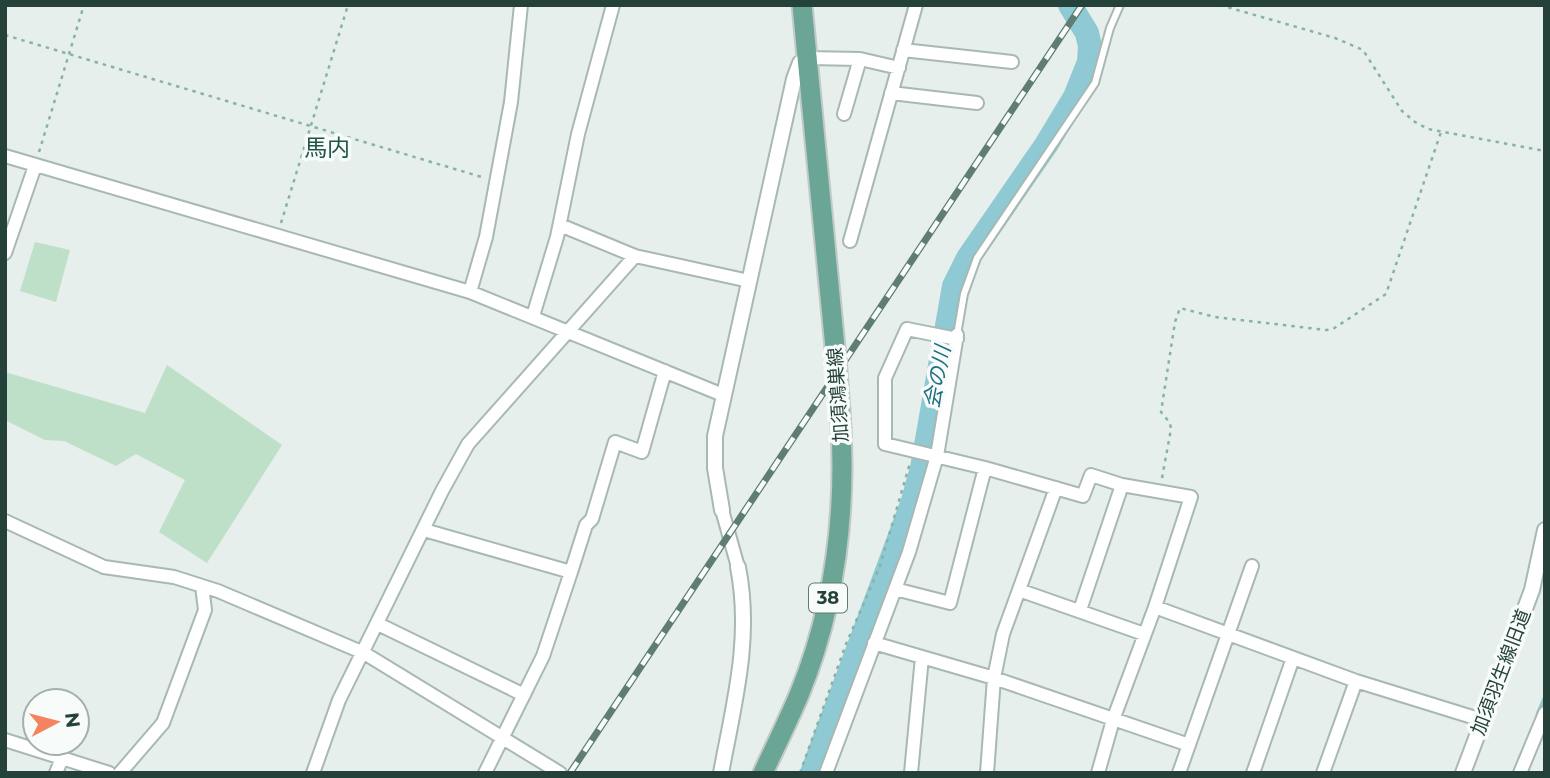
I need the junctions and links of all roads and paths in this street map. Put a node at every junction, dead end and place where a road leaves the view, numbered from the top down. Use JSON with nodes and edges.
{"nodes":[{"id":1,"x":84,"y":5,"type":"edge"},
{"id":2,"x":348,"y":5,"type":"edge"},
{"id":3,"x":521,"y":5,"type":"edge"},
{"id":4,"x":613,"y":5,"type":"edge"},
{"id":5,"x":803,"y":5,"type":"edge"},
{"id":6,"x":916,"y":5,"type":"edge"},
{"id":7,"x":1121,"y":5,"type":"edge"},
{"id":8,"x":1220,"y":5,"type":"edge"},
{"id":9,"x":5,"y":35,"type":"edge"},
{"id":10,"x":904,"y":50,"type":"junction"},
{"id":11,"x":69,"y":54,"type":"junction"},
{"id":12,"x":807,"y":58,"type":"junction"},
{"id":13,"x":860,"y":59,"type":"junction"},
{"id":14,"x":1012,"y":62,"type":"dead end"},
{"id":15,"x":899,"y":68,"type":"junction"},
{"id":16,"x":891,"y":93,"type":"junction"},
{"id":17,"x":977,"y":103,"type":"dead end"},
{"id":18,"x":844,"y":114,"type":"dead end"},
{"id":19,"x":311,"y":127,"type":"junction"},
{"id":20,"x":1441,"y":132,"type":"junction"},
{"id":21,"x":1545,"y":151,"type":"edge"},
{"id":22,"x":5,"y":156,"type":"edge"},
{"id":23,"x":35,"y":166,"type":"junction"},
{"id":24,"x":496,"y":181,"type":"junction"},
{"id":25,"x":560,"y":225,"type":"junction"},
{"id":26,"x":277,"y":236,"type":"junction"},
{"id":27,"x":850,"y":241,"type":"dead end"},
{"id":28,"x":5,"y":253,"type":"edge"},
{"id":29,"x":635,"y":256,"type":"junction"},
{"id":30,"x":749,"y":281,"type":"junction"},
{"id":31,"x":470,"y":292,"type":"junction"},
{"id":32,"x":533,"y":316,"type":"junction"},
{"id":33,"x":567,"y":332,"type":"junction"},
{"id":34,"x":956,"y":338,"type":"junction"},
{"id":35,"x":665,"y":371,"type":"junction"},
{"id":36,"x":723,"y":395,"type":"junction"},
{"id":37,"x":914,"y":451,"type":"junction"},
{"id":38,"x":934,"y":456,"type":"junction"},
{"id":39,"x":985,"y":468,"type":"junction"},
{"id":40,"x":1122,"y":485,"type":"junction"},
{"id":41,"x":1056,"y":488,"type":"junction"},
{"id":42,"x":1159,"y":492,"type":"junction"},
{"id":43,"x":722,"y":510,"type":"joint"},
{"id":44,"x":5,"y":522,"type":"edge"},
{"id":45,"x":424,"y":530,"type":"junction"},
{"id":46,"x":1545,"y":530,"type":"edge"},
{"id":47,"x":1252,"y":566,"type":"dead end"},
{"id":48,"x":738,"y":567,"type":"joint"},
{"id":49,"x":571,"y":572,"type":"junction"},
{"id":50,"x":202,"y":586,"type":"junction"},
{"id":51,"x":895,"y":589,"type":"junction"},
{"id":52,"x":1019,"y":590,"type":"junction"},
{"id":53,"x":1154,"y":607,"type":"junction"},
{"id":54,"x":1080,"y":610,"type":"junction"},
{"id":55,"x":378,"y":624,"type":"junction"},
{"id":56,"x":1144,"y":634,"type":"junction"},
{"id":57,"x":1228,"y":634,"type":"junction"},
{"id":58,"x":874,"y":643,"type":"junction"},
{"id":59,"x":364,"y":653,"type":"junction"},
{"id":60,"x":922,"y":657,"type":"junction"},
{"id":61,"x":1293,"y":658,"type":"junction"},
{"id":62,"x":995,"y":678,"type":"junction"},
{"id":63,"x":1356,"y":681,"type":"junction"},
{"id":64,"x":524,"y":695,"type":"junction"},
{"id":65,"x":1545,"y":713,"type":"edge"},
{"id":66,"x":1113,"y":720,"type":"junction"},
{"id":67,"x":1482,"y":720,"type":"junction"},
{"id":68,"x":504,"y":738,"type":"junction"},
{"id":69,"x":5,"y":740,"type":"edge"},
{"id":70,"x":1189,"y":745,"type":"junction"},
{"id":71,"x":62,"y":758,"type":"junction"},
{"id":72,"x":56,"y":773,"type":"edge"},
{"id":73,"x":109,"y":773,"type":"edge"},
{"id":74,"x":120,"y":773,"type":"edge"},
{"id":75,"x":313,"y":773,"type":"edge"},
{"id":76,"x":485,"y":773,"type":"edge"},
{"id":77,"x":560,"y":773,"type":"edge"},
{"id":78,"x":721,"y":773,"type":"edge"},
{"id":79,"x":763,"y":773,"type":"edge"},
{"id":80,"x":800,"y":773,"type":"edge"},
{"id":81,"x":826,"y":773,"type":"edge"},
{"id":82,"x":911,"y":773,"type":"edge"},
{"id":83,"x":987,"y":773,"type":"edge"},
{"id":84,"x":1098,"y":773,"type":"edge"},
{"id":85,"x":1179,"y":773,"type":"edge"},
{"id":86,"x":1254,"y":773,"type":"edge"},
{"id":87,"x":1323,"y":773,"type":"edge"},
{"id":88,"x":1463,"y":773,"type":"edge"},
{"id":89,"x":1520,"y":773,"type":"edge"}],
"edges":[{"from":1,"to":11,"type":"path"},
{"from":2,"to":19,"type":"path"},
{"from":3,"to":24,"type":"street"},
{"from":4,"to":25,"type":"street"},
{"from":5,"to":12,"type":"main road","name":"加須鴻巣線","number":"38"},
{"from":6,"to":10,"type":"street"},
{"from":7,"to":34,"type":"lane"},
{"from":8,"to":20,"type":"path"},
{"from":9,"to":11,"type":"path"},
{"from":10,"to":14,"type":"street"},
{"from":10,"to":15,"type":"street"},
{"from":11,"to":19,"type":"path"},
{"from":11,"to":23,"type":"path"},
{"from":12,"to":13,"type":"street"},
{"from":12,"to":30,"type":"street"},
{"from":12,"to":79,"type":"main road","name":"加須鴻巣線","number":"38","bridge":true},
{"from":13,"to":15,"type":"street"},
{"from":13,"to":18,"type":"street"},
{"from":15,"to":16,"type":"street"},
{"from":16,"to":17,"type":"street"},
{"from":16,"to":27,"type":"street"},
{"from":19,"to":24,"type":"path"},
{"from":19,"to":26,"type":"path"},
{"from":20,"to":21,"type":"path"},
{"from":20,"to":42,"type":"path"},
{"from":22,"to":23,"type":"street"},
{"from":23,"to":26,"type":"street"},
{"from":23,"to":28,"type":"street"},
{"from":24,"to":31,"type":"street"},
{"from":25,"to":29,"type":"street"},
{"from":25,"to":32,"type":"street"},
{"from":26,"to":31,"type":"street"},
{"from":29,"to":30,"type":"street"},
{"from":29,"to":33,"type":"street"},
{"from":30,"to":36,"type":"street"},
{"from":31,"to":32,"type":"street"},
{"from":32,"to":33,"type":"street"},
{"from":33,"to":35,"type":"street"},
{"from":33,"to":45,"type":"street"},
{"from":34,"to":37,"type":"street"},
{"from":34,"to":38,"type":"street"},
{"from":35,"to":36,"type":"street"},
{"from":35,"to":49,"type":"street"},
{"from":36,"to":43,"type":"street"},
{"from":37,"to":38,"type":"street"},
{"from":37,"to":80,"type":"path"},
{"from":38,"to":39,"type":"street"},
{"from":38,"to":51,"type":"street"},
{"from":39,"to":41,"type":"street"},
{"from":39,"to":51,"type":"street"},
{"from":40,"to":41,"type":"street"},
{"from":40,"to":42,"type":"street"},
{"from":40,"to":54,"type":"street"},
{"from":41,"to":52,"type":"street"},
{"from":42,"to":53,"type":"street"},
{"from":43,"to":48,"type":"street"},
{"from":44,"to":50,"type":"street"},
{"from":45,"to":49,"type":"street"},
{"from":45,"to":55,"type":"street"},
{"from":46,"to":67,"type":"street","name":"加須羽生線旧道"},
{"from":47,"to":57,"type":"street"},
{"from":48,"to":78,"type":"street"},
{"from":49,"to":64,"type":"street"},
{"from":50,"to":59,"type":"street"},
{"from":50,"to":74,"type":"street"},
{"from":51,"to":58,"type":"street"},
{"from":52,"to":54,"type":"street"},
{"from":52,"to":62,"type":"street"},
{"from":53,"to":56,"type":"street"},
{"from":53,"to":57,"type":"street"},
{"from":54,"to":56,"type":"street"},
{"from":55,"to":59,"type":"street"},
{"from":55,"to":64,"type":"street"},
{"from":56,"to":66,"type":"street"},
{"from":57,"to":61,"type":"street"},
{"from":57,"to":70,"type":"street"},
{"from":58,"to":60,"type":"street"},
{"from":58,"to":81,"type":"street"},
{"from":59,"to":68,"type":"street"},
{"from":59,"to":75,"type":"street"},
{"from":60,"to":62,"type":"street"},
{"from":60,"to":82,"type":"street"},
{"from":61,"to":63,"type":"street"},
{"from":61,"to":86,"type":"street"},
{"from":62,"to":66,"type":"street"},
{"from":62,"to":83,"type":"street"},
{"from":63,"to":67,"type":"street"},
{"from":63,"to":87,"type":"street"},
{"from":64,"to":68,"type":"street"},
{"from":65,"to":89,"type":"street"},
{"from":66,"to":70,"type":"street"},
{"from":66,"to":84,"type":"street"},
{"from":67,"to":88,"type":"street","name":"加須羽生線旧道"},
{"from":68,"to":76,"type":"street"},
{"from":68,"to":77,"type":"street"},
{"from":69,"to":71,"type":"street"},
{"from":70,"to":85,"type":"street"},
{"from":71,"to":72,"type":"street"},
{"from":71,"to":73,"type":"street"}]}
